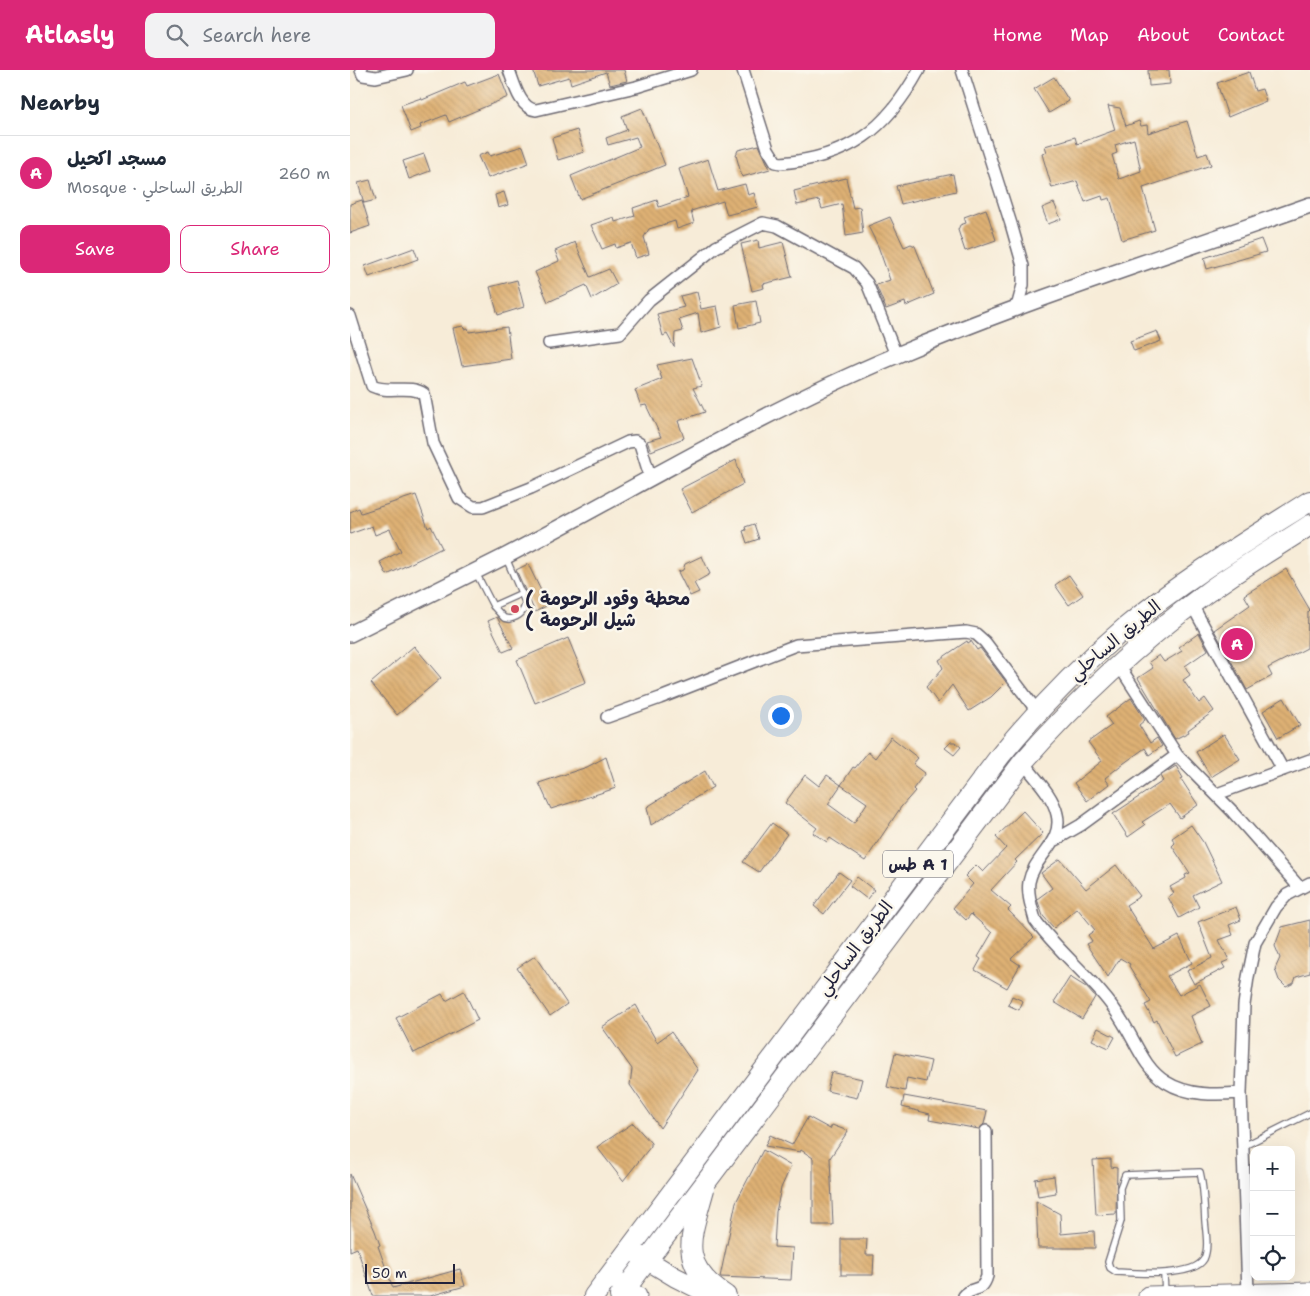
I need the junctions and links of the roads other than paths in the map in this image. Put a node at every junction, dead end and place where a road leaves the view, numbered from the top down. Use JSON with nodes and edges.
{"nodes":[{"id":1,"x":361,"y":70,"type":"edge"},
{"id":2,"x":408,"y":70,"type":"edge"},
{"id":3,"x":509,"y":70,"type":"edge"},
{"id":4,"x":691,"y":70,"type":"edge"},
{"id":5,"x":744,"y":70,"type":"edge"},
{"id":6,"x":918,"y":70,"type":"edge"},
{"id":7,"x":962,"y":70,"type":"edge"},
{"id":8,"x":1310,"y":205,"type":"edge"},
{"id":9,"x":1017,"y":307,"type":"junction"},
{"id":10,"x":350,"y":316,"type":"edge"},
{"id":11,"x":549,"y":343,"type":"dead end"},
{"id":12,"x":896,"y":355,"type":"junction"},
{"id":13,"x":650,"y":476,"type":"junction"},
{"id":14,"x":1310,"y":501,"type":"edge"},
{"id":15,"x":1310,"y":525,"type":"edge"},
{"id":16,"x":505,"y":556,"type":"junction"},
{"id":17,"x":474,"y":570,"type":"junction"},
{"id":18,"x":522,"y":593,"type":"junction"},
{"id":19,"x":1192,"y":604,"type":"junction"},
{"id":20,"x":493,"y":606,"type":"junction"},
{"id":21,"x":350,"y":634,"type":"edge"},
{"id":22,"x":1118,"y":664,"type":"junction"},
{"id":23,"x":1037,"y":711,"type":"junction"},
{"id":24,"x":607,"y":716,"type":"dead end"},
{"id":25,"x":1177,"y":755,"type":"junction"},
{"id":26,"x":1310,"y":760,"type":"edge"},
{"id":27,"x":1023,"y":762,"type":"junction"},
{"id":28,"x":1283,"y":770,"type":"junction"},
{"id":29,"x":1216,"y":794,"type":"junction"},
{"id":30,"x":1055,"y":840,"type":"junction"},
{"id":31,"x":1305,"y":885,"type":"edge"},
{"id":32,"x":1241,"y":1093,"type":"junction"},
{"id":33,"x":1310,"y":1113,"type":"edge"},
{"id":34,"x":986,"y":1131,"type":"dead end"},
{"id":35,"x":1244,"y":1146,"type":"junction"},
{"id":36,"x":706,"y":1179,"type":"junction"},
{"id":37,"x":638,"y":1255,"type":"junction"},
{"id":38,"x":610,"y":1274,"type":"junction"},
{"id":39,"x":1164,"y":1275,"type":"junction"},
{"id":40,"x":1310,"y":1292,"type":"edge"},
{"id":41,"x":628,"y":1293,"type":"edge"},
{"id":42,"x":1248,"y":1293,"type":"junction"},
{"id":43,"x":1165,"y":1295,"type":"edge"},
{"id":44,"x":594,"y":1296,"type":"edge"},
{"id":45,"x":713,"y":1296,"type":"edge"},
{"id":46,"x":726,"y":1296,"type":"edge"},
{"id":47,"x":964,"y":1296,"type":"edge"},
{"id":48,"x":1148,"y":1296,"type":"edge"}],
"edges":[{"from":1,"to":2,"type":"street"},
{"from":3,"to":4,"type":"street"},
{"from":5,"to":6,"type":"street"},
{"from":7,"to":9,"type":"street"},
{"from":8,"to":9,"type":"street"},
{"from":9,"to":12,"type":"street"},
{"from":10,"to":13,"type":"street"},
{"from":11,"to":12,"type":"street"},
{"from":12,"to":13,"type":"street"},
{"from":13,"to":16,"type":"street"},
{"from":14,"to":23,"type":"highway","name":"الطريق الساحلي","number":"طس A 1"},
{"from":15,"to":19,"type":"highway","name":"الطريق الساحلي","number":"طس A 1"},
{"from":16,"to":17,"type":"street"},
{"from":16,"to":18,"type":"lane"},
{"from":17,"to":20,"type":"lane"},
{"from":17,"to":21,"type":"street"},
{"from":18,"to":20,"type":"lane"},
{"from":18,"to":20,"type":"lane"},
{"from":19,"to":22,"type":"highway","name":"الطريق الساحلي","number":"طس A 1"},
{"from":19,"to":28,"type":"street"},
{"from":22,"to":25,"type":"street"},
{"from":22,"to":27,"type":"highway","name":"الطريق الساحلي","number":"طس A 1"},
{"from":23,"to":24,"type":"street"},
{"from":23,"to":37,"type":"highway","name":"الطريق الساحلي","number":"طس A 1"},
{"from":25,"to":29,"type":"street"},
{"from":25,"to":30,"type":"street"},
{"from":26,"to":28,"type":"street"},
{"from":27,"to":30,"type":"street"},
{"from":27,"to":36,"type":"highway","name":"الطريق الساحلي","number":"طس A 1"},
{"from":28,"to":29,"type":"street"},
{"from":29,"to":31,"type":"street"},
{"from":30,"to":32,"type":"street"},
{"from":31,"to":32,"type":"street"},
{"from":32,"to":35,"type":"street"},
{"from":33,"to":35,"type":"lane"},
{"from":34,"to":47,"type":"street"},
{"from":35,"to":42,"type":"street"},
{"from":36,"to":37,"type":"highway","name":"الطريق الساحلي","number":"طس A 1"},
{"from":36,"to":46,"type":"highway"},
{"from":37,"to":38,"type":"highway","name":"الطريق الساحلي","number":"طس A 1"},
{"from":37,"to":41,"type":"highway","name":"الطريق الساحلي","number":"طس A 1"},
{"from":37,"to":45,"type":"main road"},
{"from":38,"to":41,"type":"main road"},
{"from":38,"to":44,"type":"highway","name":"الطريق الساحلي","number":"طس A 1"},
{"from":39,"to":39,"type":"lane"},
{"from":39,"to":43,"type":"lane"},
{"from":40,"to":42,"type":"main road"},
{"from":42,"to":43,"type":"main road"},
{"from":43,"to":48,"type":"main road"}]}
